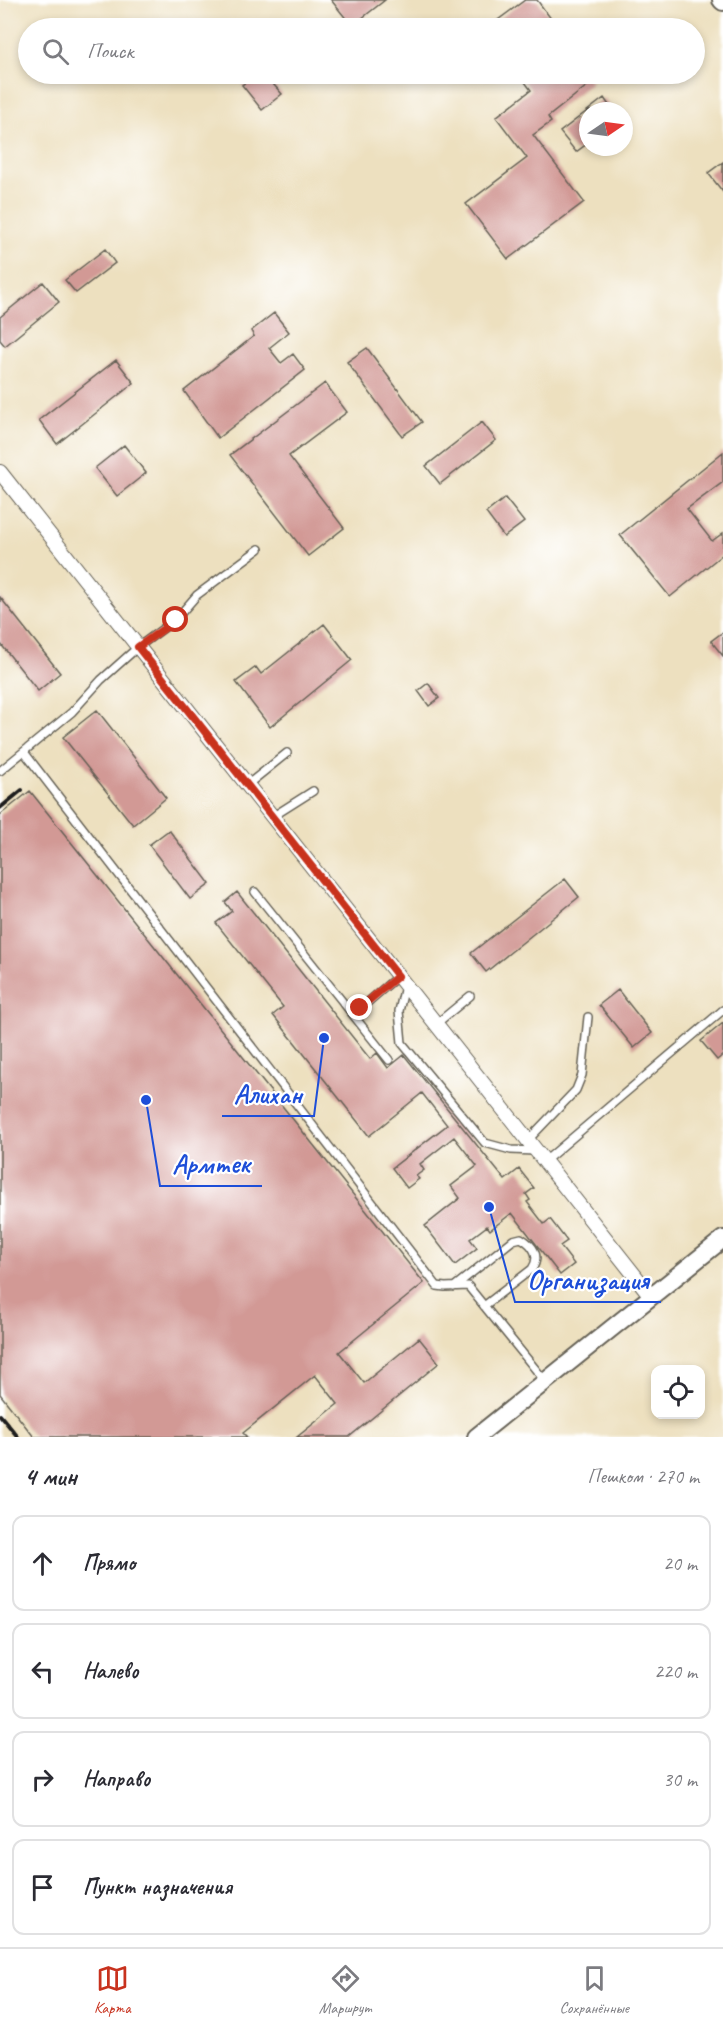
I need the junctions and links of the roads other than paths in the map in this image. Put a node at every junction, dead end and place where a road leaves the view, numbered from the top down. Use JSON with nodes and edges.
{"nodes":[{"id":1,"x":0,"y":472,"type":"edge"},
{"id":2,"x":259,"y":549,"type":"dead end"},
{"id":3,"x":138,"y":647,"type":"junction"},
{"id":4,"x":24,"y":752,"type":"junction"},
{"id":5,"x":287,"y":753,"type":"dead end"},
{"id":6,"x":0,"y":771,"type":"edge"},
{"id":7,"x":247,"y":785,"type":"junction"},
{"id":8,"x":313,"y":791,"type":"dead end"},
{"id":9,"x":272,"y":817,"type":"junction"},
{"id":10,"x":255,"y":892,"type":"dead end"},
{"id":11,"x":402,"y":980,"type":"junction"},
{"id":12,"x":470,"y":996,"type":"dead end"},
{"id":13,"x":723,"y":1010,"type":"edge"},
{"id":14,"x":353,"y":1015,"type":"junction"},
{"id":15,"x":588,"y":1017,"type":"dead end"},
{"id":16,"x":436,"y":1024,"type":"junction"},
{"id":17,"x":389,"y":1060,"type":"dead end"},
{"id":18,"x":536,"y":1151,"type":"junction"},
{"id":19,"x":723,"y":1239,"type":"edge"},
{"id":20,"x":454,"y":1287,"type":"junction"},
{"id":21,"x":651,"y":1296,"type":"junction"},
{"id":22,"x":484,"y":1306,"type":"junction"},
{"id":23,"x":545,"y":1381,"type":"junction"},
{"id":24,"x":476,"y":1437,"type":"edge"}],
"edges":[{"from":1,"to":3,"type":"street"},
{"from":2,"to":3,"type":"lane"},
{"from":3,"to":4,"type":"lane"},
{"from":3,"to":7,"type":"street"},
{"from":4,"to":6,"type":"lane"},
{"from":4,"to":20,"type":"lane"},
{"from":5,"to":7,"type":"lane"},
{"from":7,"to":9,"type":"street"},
{"from":8,"to":9,"type":"lane"},
{"from":9,"to":11,"type":"street"},
{"from":10,"to":14,"type":"lane"},
{"from":11,"to":14,"type":"lane"},
{"from":11,"to":16,"type":"street"},
{"from":11,"to":18,"type":"lane"},
{"from":12,"to":16,"type":"lane"},
{"from":13,"to":18,"type":"lane"},
{"from":14,"to":17,"type":"lane"},
{"from":15,"to":18,"type":"lane"},
{"from":16,"to":18,"type":"street"},
{"from":18,"to":21,"type":"street"},
{"from":19,"to":21,"type":"street"},
{"from":20,"to":22,"type":"lane"},
{"from":20,"to":22,"type":"lane"},
{"from":21,"to":23,"type":"street"},
{"from":22,"to":23,"type":"lane"},
{"from":23,"to":24,"type":"street"}]}
